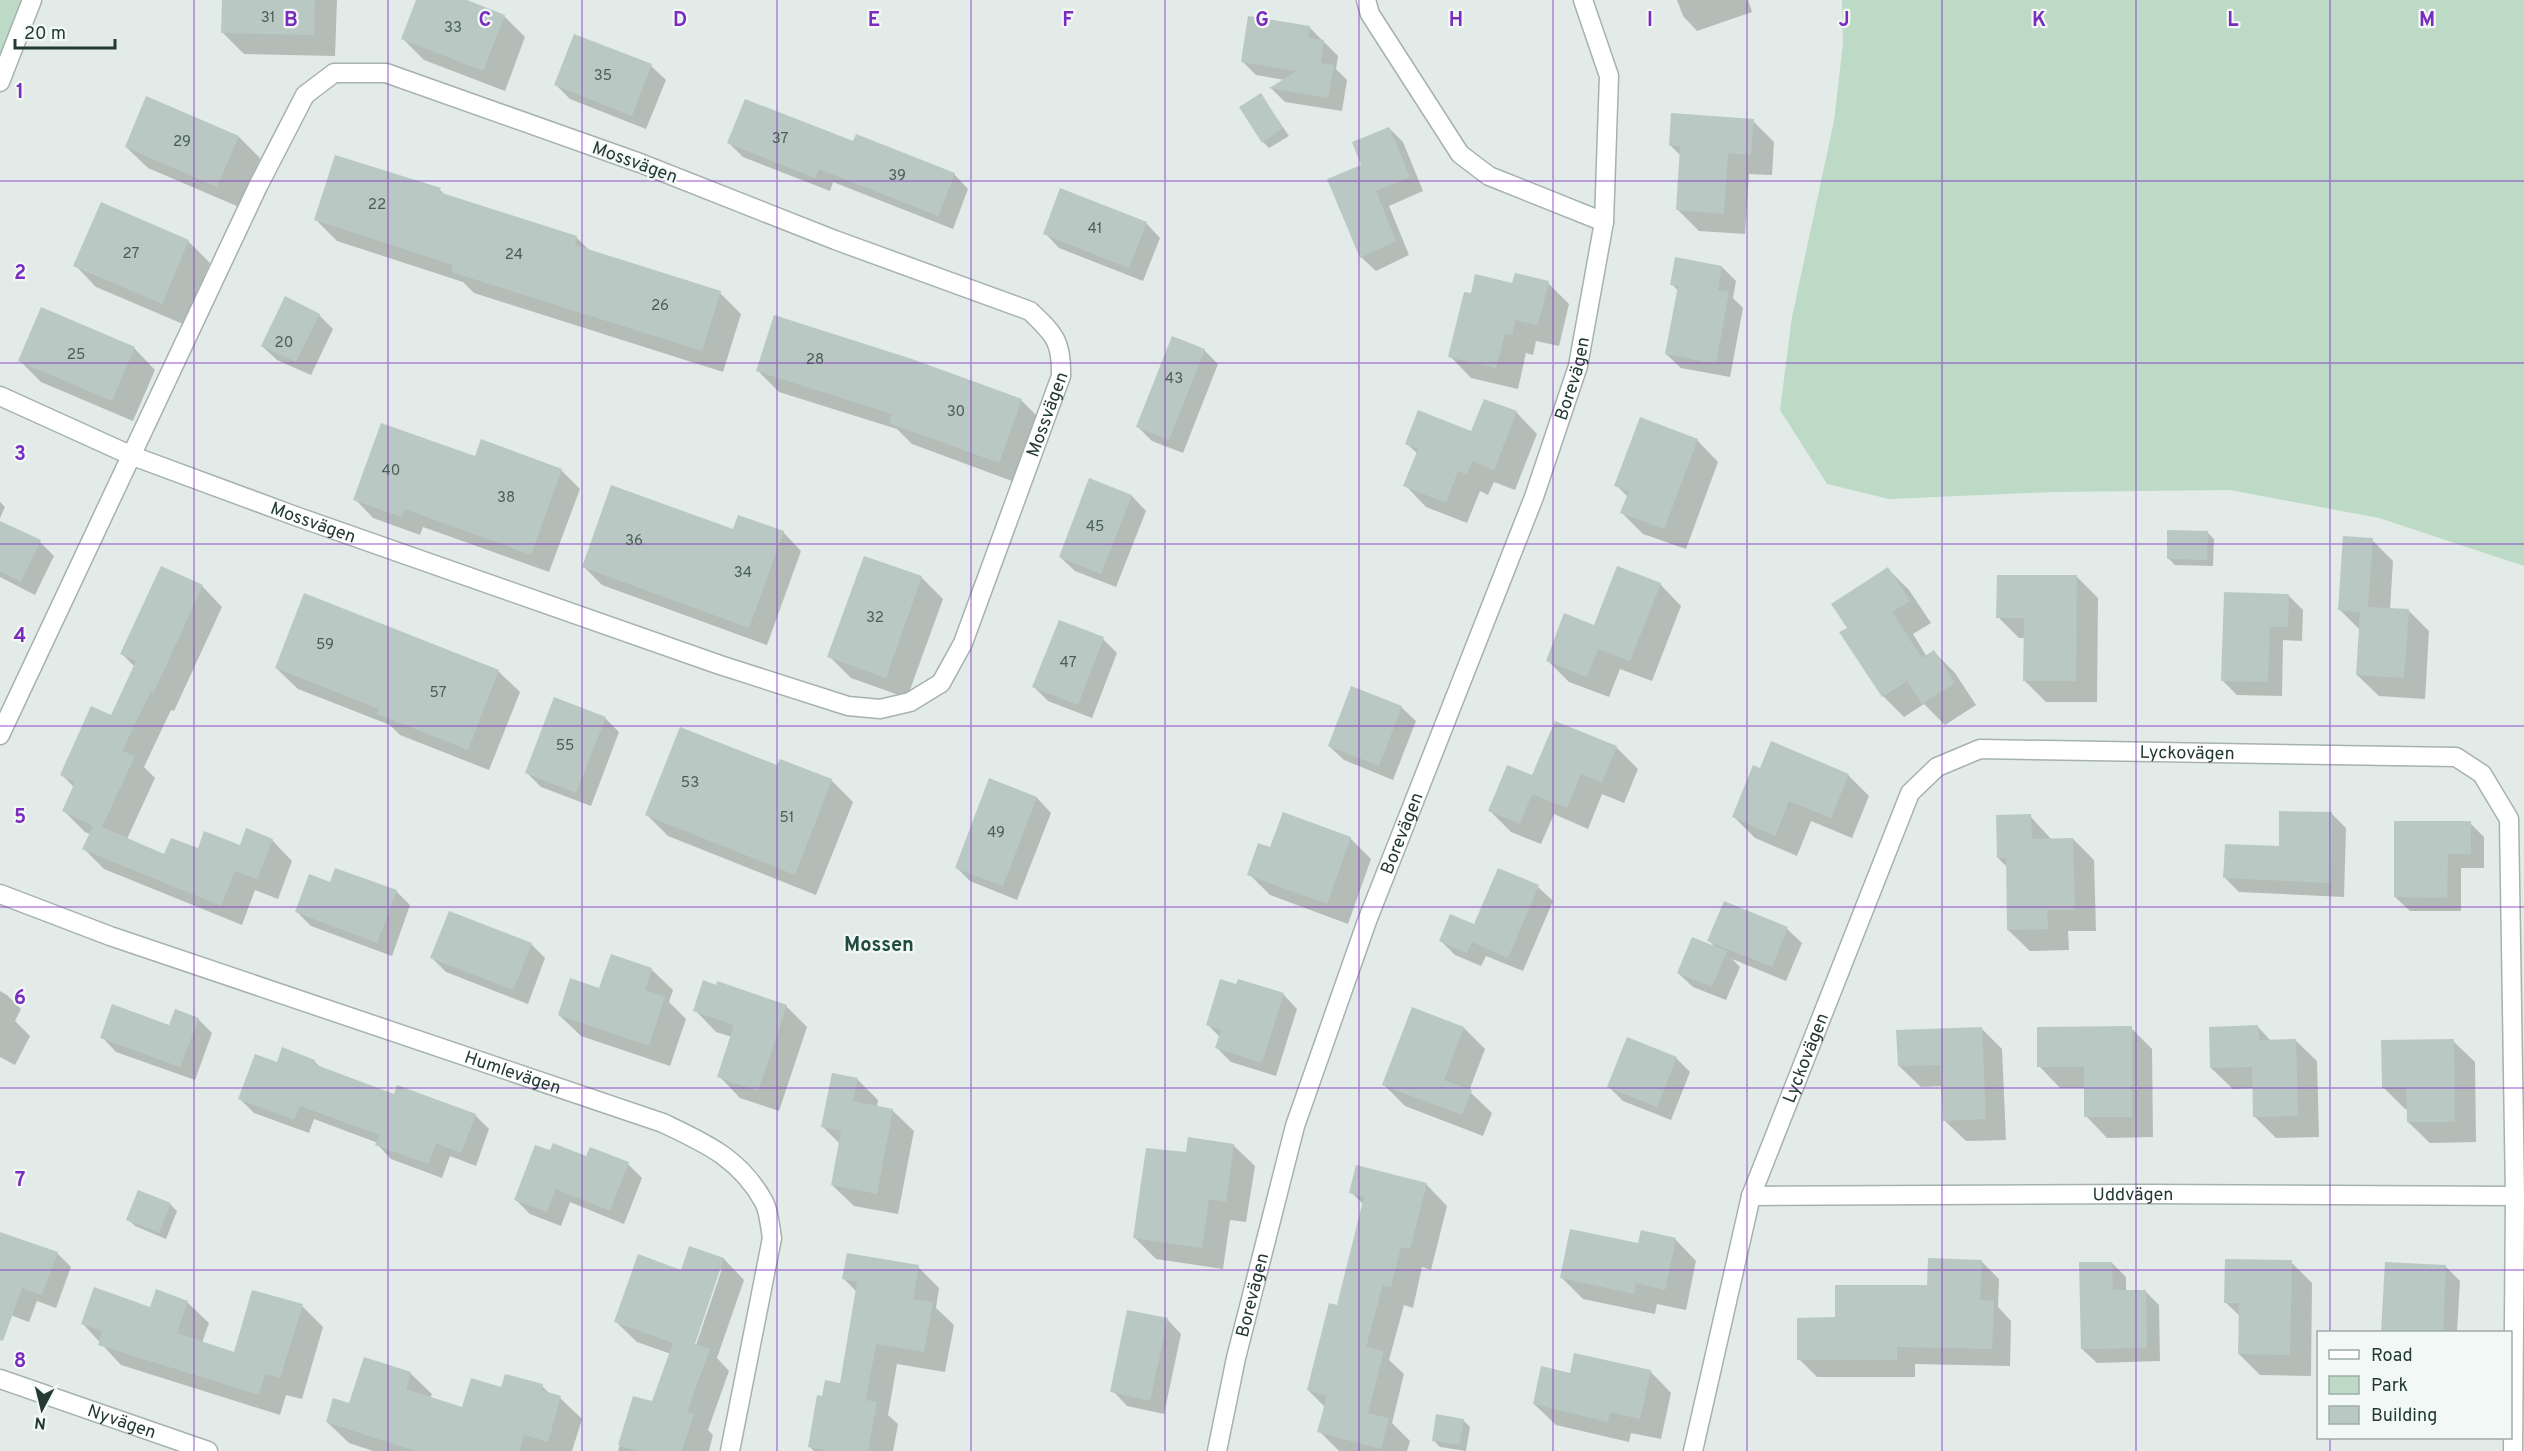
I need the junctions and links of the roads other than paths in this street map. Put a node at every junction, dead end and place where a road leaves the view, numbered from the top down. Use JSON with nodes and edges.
{"nodes":[{"id":1,"x":32,"y":0,"type":"edge"},
{"id":2,"x":1366,"y":0,"type":"edge"},
{"id":3,"x":1583,"y":0,"type":"edge"},
{"id":4,"x":0,"y":82,"type":"edge"},
{"id":5,"x":1604,"y":222,"type":"junction"},
{"id":6,"x":0,"y":396,"type":"edge"},
{"id":7,"x":130,"y":455,"type":"junction"},
{"id":8,"x":0,"y":735,"type":"edge"},
{"id":9,"x":0,"y":894,"type":"edge"},
{"id":10,"x":1751,"y":1196,"type":"junction"},
{"id":11,"x":2515,"y":1196,"type":"junction"},
{"id":12,"x":0,"y":1379,"type":"edge"},
{"id":13,"x":208,"y":1451,"type":"edge"},
{"id":14,"x":730,"y":1451,"type":"edge"},
{"id":15,"x":1217,"y":1451,"type":"edge"},
{"id":16,"x":1693,"y":1451,"type":"edge"},
{"id":17,"x":2512,"y":1451,"type":"edge"}],
"edges":[{"from":1,"to":4,"type":"street"},
{"from":2,"to":5,"type":"street"},
{"from":3,"to":5,"type":"street","name":"Borevägen"},
{"from":5,"to":15,"type":"street","name":"Borevägen"},
{"from":6,"to":7,"type":"street","name":"Mossvägen"},
{"from":7,"to":7,"type":"street","name":"Mossvägen"},
{"from":7,"to":8,"type":"street","name":"Mossvägen"},
{"from":9,"to":14,"type":"street","name":"Humlevägen"},
{"from":10,"to":11,"type":"street","name":"Uddvägen"},
{"from":10,"to":11,"type":"street","name":"Lyckovägen"},
{"from":10,"to":16,"type":"street","name":"Lyckovägen"},
{"from":11,"to":17,"type":"street","name":"Lyckovägen"},
{"from":12,"to":13,"type":"street","name":"Nyvägen"}]}
